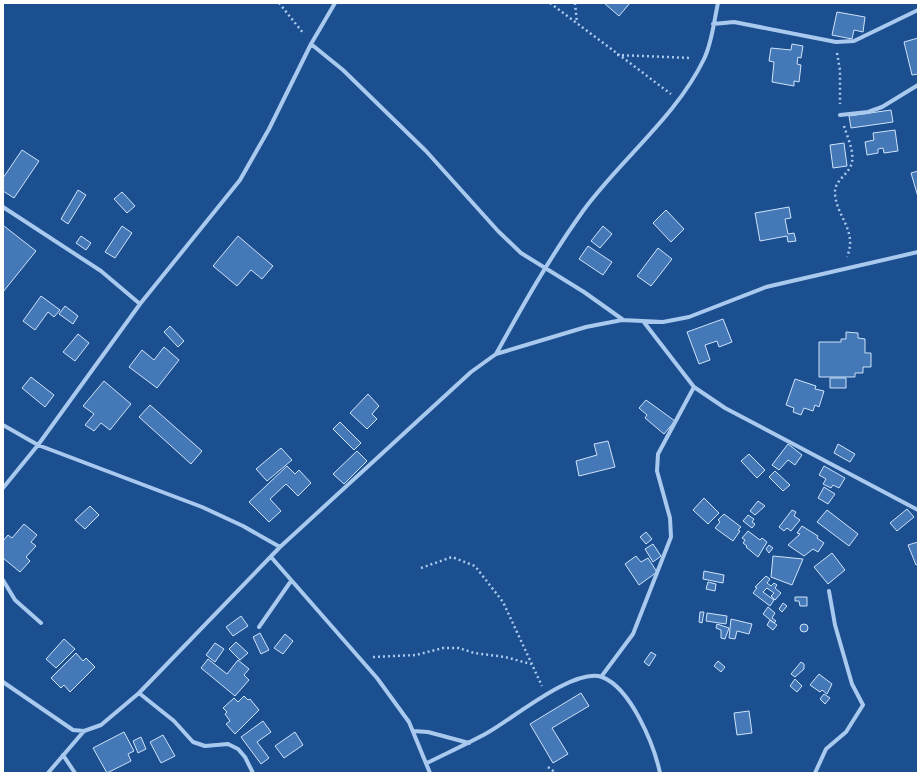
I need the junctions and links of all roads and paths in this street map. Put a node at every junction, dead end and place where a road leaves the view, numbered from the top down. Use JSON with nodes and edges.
{"nodes":[{"id":1,"x":279,"y":3,"type":"edge"},
{"id":2,"x":335,"y":3,"type":"edge"},
{"id":3,"x":550,"y":3,"type":"edge"},
{"id":4,"x":575,"y":3,"type":"edge"},
{"id":5,"x":718,"y":3,"type":"edge"},
{"id":6,"x":918,"y":10,"type":"edge"},
{"id":7,"x":577,"y":24,"type":"junction"},
{"id":8,"x":713,"y":24,"type":"junction"},
{"id":9,"x":836,"y":42,"type":"junction"},
{"id":10,"x":311,"y":44,"type":"junction"},
{"id":11,"x":617,"y":55,"type":"junction"},
{"id":12,"x":705,"y":58,"type":"junction"},
{"id":13,"x":918,"y":85,"type":"edge"},
{"id":14,"x":678,"y":99,"type":"junction"},
{"id":15,"x":840,"y":115,"type":"junction"},
{"id":16,"x":3,"y":207,"type":"edge"},
{"id":17,"x":918,"y":252,"type":"edge"},
{"id":18,"x":544,"y":268,"type":"junction"},
{"id":19,"x":839,"y":271,"type":"junction"},
{"id":20,"x":140,"y":304,"type":"junction"},
{"id":21,"x":622,"y":320,"type":"junction"},
{"id":22,"x":643,"y":322,"type":"junction"},
{"id":23,"x":496,"y":354,"type":"junction"},
{"id":24,"x":694,"y":387,"type":"junction"},
{"id":25,"x":3,"y":425,"type":"edge"},
{"id":26,"x":38,"y":445,"type":"junction"},
{"id":27,"x":3,"y":488,"type":"edge"},
{"id":28,"x":918,"y":510,"type":"edge"},
{"id":29,"x":280,"y":547,"type":"junction"},
{"id":30,"x":271,"y":557,"type":"junction"},
{"id":31,"x":421,"y":568,"type":"dead end"},
{"id":32,"x":3,"y":580,"type":"edge"},
{"id":33,"x":291,"y":581,"type":"junction"},
{"id":34,"x":829,"y":591,"type":"dead end"},
{"id":35,"x":41,"y":623,"type":"dead end"},
{"id":36,"x":258,"y":626,"type":"dead end"},
{"id":37,"x":359,"y":657,"type":"junction"},
{"id":38,"x":532,"y":664,"type":"junction"},
{"id":39,"x":602,"y":677,"type":"junction"},
{"id":40,"x":3,"y":682,"type":"edge"},
{"id":41,"x":139,"y":693,"type":"junction"},
{"id":42,"x":546,"y":694,"type":"junction"},
{"id":43,"x":84,"y":731,"type":"junction"},
{"id":44,"x":413,"y":731,"type":"junction"},
{"id":45,"x":469,"y":743,"type":"junction"},
{"id":46,"x":63,"y":755,"type":"junction"},
{"id":47,"x":427,"y":763,"type":"junction"},
{"id":48,"x":548,"y":767,"type":"dead end"},
{"id":49,"x":48,"y":773,"type":"edge"},
{"id":50,"x":75,"y":773,"type":"edge"},
{"id":51,"x":253,"y":773,"type":"edge"},
{"id":52,"x":430,"y":773,"type":"edge"},
{"id":53,"x":556,"y":773,"type":"edge"},
{"id":54,"x":660,"y":773,"type":"edge"},
{"id":55,"x":814,"y":773,"type":"edge"}],
"edges":[{"from":1,"to":10,"type":"path"},
{"from":2,"to":10,"type":"street"},
{"from":3,"to":7,"type":"path"},
{"from":4,"to":7,"type":"path"},
{"from":5,"to":8,"type":"street"},
{"from":6,"to":9,"type":"street"},
{"from":7,"to":11,"type":"path"},
{"from":8,"to":9,"type":"street"},
{"from":8,"to":12,"type":"street"},
{"from":9,"to":15,"type":"path"},
{"from":10,"to":18,"type":"street"},
{"from":10,"to":20,"type":"street"},
{"from":11,"to":12,"type":"path"},
{"from":11,"to":14,"type":"path"},
{"from":12,"to":14,"type":"street"},
{"from":13,"to":15,"type":"street"},
{"from":14,"to":18,"type":"street"},
{"from":15,"to":19,"type":"path"},
{"from":16,"to":20,"type":"street"},
{"from":17,"to":19,"type":"street"},
{"from":18,"to":21,"type":"street"},
{"from":18,"to":23,"type":"street"},
{"from":19,"to":22,"type":"street"},
{"from":20,"to":26,"type":"street"},
{"from":21,"to":22,"type":"street"},
{"from":21,"to":23,"type":"street"},
{"from":22,"to":24,"type":"street"},
{"from":23,"to":29,"type":"street"},
{"from":24,"to":28,"type":"street"},
{"from":24,"to":39,"type":"street"},
{"from":25,"to":26,"type":"street"},
{"from":26,"to":27,"type":"street"},
{"from":26,"to":29,"type":"street"},
{"from":29,"to":30,"type":"street"},
{"from":30,"to":33,"type":"street"},
{"from":30,"to":41,"type":"street"},
{"from":31,"to":38,"type":"path"},
{"from":32,"to":35,"type":"street"},
{"from":33,"to":36,"type":"street"},
{"from":33,"to":37,"type":"street"},
{"from":34,"to":55,"type":"street"},
{"from":37,"to":38,"type":"path"},
{"from":37,"to":44,"type":"street"},
{"from":38,"to":42,"type":"path"},
{"from":39,"to":42,"type":"street"},
{"from":39,"to":54,"type":"street"},
{"from":40,"to":43,"type":"street"},
{"from":41,"to":43,"type":"street"},
{"from":41,"to":51,"type":"street"},
{"from":42,"to":45,"type":"street"},
{"from":43,"to":46,"type":"street"},
{"from":44,"to":45,"type":"street"},
{"from":44,"to":47,"type":"street"},
{"from":45,"to":47,"type":"street"},
{"from":46,"to":49,"type":"street"},
{"from":46,"to":50,"type":"street"},
{"from":47,"to":52,"type":"street"},
{"from":48,"to":53,"type":"path"}]}
